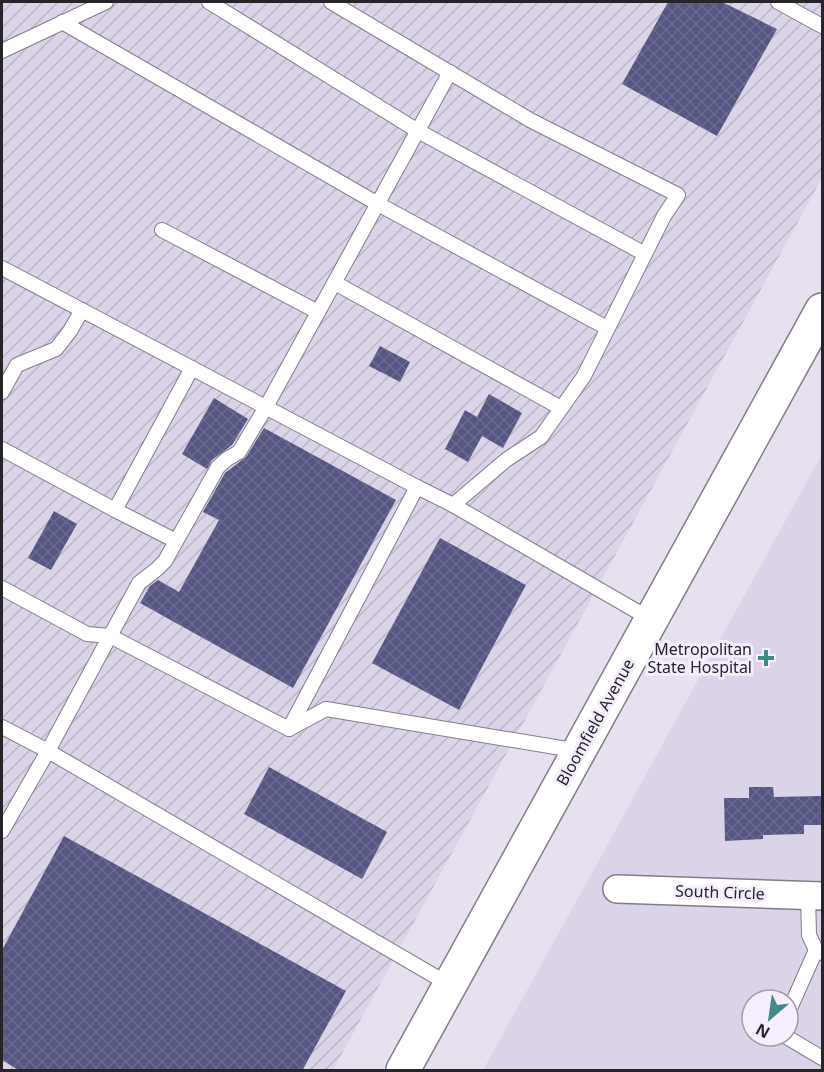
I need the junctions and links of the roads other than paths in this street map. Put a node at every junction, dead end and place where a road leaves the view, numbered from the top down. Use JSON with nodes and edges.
{"nodes":[{"id":1,"x":106,"y":2,"type":"edge"},
{"id":2,"x":209,"y":2,"type":"edge"},
{"id":3,"x":331,"y":2,"type":"edge"},
{"id":4,"x":778,"y":2,"type":"edge"},
{"id":5,"x":62,"y":22,"type":"junction"},
{"id":6,"x":822,"y":26,"type":"edge"},
{"id":7,"x":2,"y":51,"type":"edge"},
{"id":8,"x":450,"y":72,"type":"junction"},
{"id":9,"x":418,"y":131,"type":"junction"},
{"id":10,"x":378,"y":204,"type":"junction"},
{"id":11,"x":162,"y":230,"type":"dead end"},
{"id":12,"x":645,"y":254,"type":"junction"},
{"id":13,"x":2,"y":268,"type":"edge"},
{"id":14,"x":335,"y":283,"type":"junction"},
{"id":15,"x":82,"y":310,"type":"junction"},
{"id":16,"x":822,"y":310,"type":"edge"},
{"id":17,"x":318,"y":312,"type":"junction"},
{"id":18,"x":607,"y":328,"type":"junction"},
{"id":19,"x":192,"y":368,"type":"junction"},
{"id":20,"x":2,"y":392,"type":"edge"},
{"id":21,"x":266,"y":407,"type":"junction"},
{"id":22,"x":561,"y":408,"type":"junction"},
{"id":23,"x":2,"y":449,"type":"edge"},
{"id":24,"x":417,"y":487,"type":"junction"},
{"id":25,"x":453,"y":505,"type":"junction"},
{"id":26,"x":115,"y":510,"type":"junction"},
{"id":27,"x":176,"y":541,"type":"junction"},
{"id":28,"x":2,"y":588,"type":"edge"},
{"id":29,"x":652,"y":620,"type":"junction"},
{"id":30,"x":110,"y":636,"type":"junction"},
{"id":31,"x":2,"y":727,"type":"edge"},
{"id":32,"x":289,"y":729,"type":"junction"},
{"id":33,"x":579,"y":751,"type":"junction"},
{"id":34,"x":48,"y":752,"type":"junction"},
{"id":35,"x":2,"y":831,"type":"edge"},
{"id":36,"x":617,"y":889,"type":"dead end"},
{"id":37,"x":815,"y":896,"type":"edge"},
{"id":38,"x":819,"y":952,"type":"edge"},
{"id":39,"x":450,"y":985,"type":"junction"},
{"id":40,"x":800,"y":989,"type":"edge"},
{"id":41,"x":800,"y":1045,"type":"edge"},
{"id":42,"x":822,"y":1058,"type":"edge"},
{"id":43,"x":403,"y":1071,"type":"edge"}],
"edges":[{"from":1,"to":5,"type":"lane"},
{"from":2,"to":9,"type":"lane"},
{"from":3,"to":8,"type":"lane"},
{"from":4,"to":6,"type":"lane"},
{"from":5,"to":7,"type":"lane"},
{"from":5,"to":10,"type":"lane"},
{"from":8,"to":9,"type":"lane"},
{"from":8,"to":12,"type":"lane"},
{"from":9,"to":10,"type":"lane"},
{"from":9,"to":12,"type":"lane"},
{"from":10,"to":14,"type":"lane"},
{"from":10,"to":18,"type":"lane"},
{"from":11,"to":17,"type":"lane"},
{"from":12,"to":18,"type":"lane"},
{"from":13,"to":15,"type":"lane"},
{"from":14,"to":17,"type":"lane"},
{"from":14,"to":22,"type":"lane"},
{"from":15,"to":19,"type":"lane"},
{"from":15,"to":20,"type":"lane"},
{"from":16,"to":29,"type":"main road","name":"Bloomfield Avenue"},
{"from":17,"to":21,"type":"lane"},
{"from":18,"to":22,"type":"lane"},
{"from":19,"to":21,"type":"lane"},
{"from":19,"to":26,"type":"lane"},
{"from":21,"to":24,"type":"lane"},
{"from":21,"to":27,"type":"lane"},
{"from":22,"to":25,"type":"lane"},
{"from":23,"to":26,"type":"lane"},
{"from":24,"to":25,"type":"lane"},
{"from":24,"to":32,"type":"lane"},
{"from":25,"to":29,"type":"lane"},
{"from":26,"to":27,"type":"lane"},
{"from":27,"to":30,"type":"lane"},
{"from":28,"to":30,"type":"lane"},
{"from":29,"to":33,"type":"main road","name":"Bloomfield Avenue"},
{"from":30,"to":32,"type":"lane"},
{"from":30,"to":34,"type":"lane"},
{"from":31,"to":34,"type":"lane"},
{"from":32,"to":33,"type":"lane"},
{"from":33,"to":39,"type":"main road","name":"Bloomfield Avenue"},
{"from":34,"to":35,"type":"lane"},
{"from":34,"to":39,"type":"lane"},
{"from":36,"to":37,"type":"street","name":"South Circle"},
{"from":37,"to":38,"type":"lane"},
{"from":38,"to":40,"type":"lane"},
{"from":39,"to":43,"type":"main road","name":"Bloomfield Avenue"},
{"from":41,"to":42,"type":"lane"}]}
